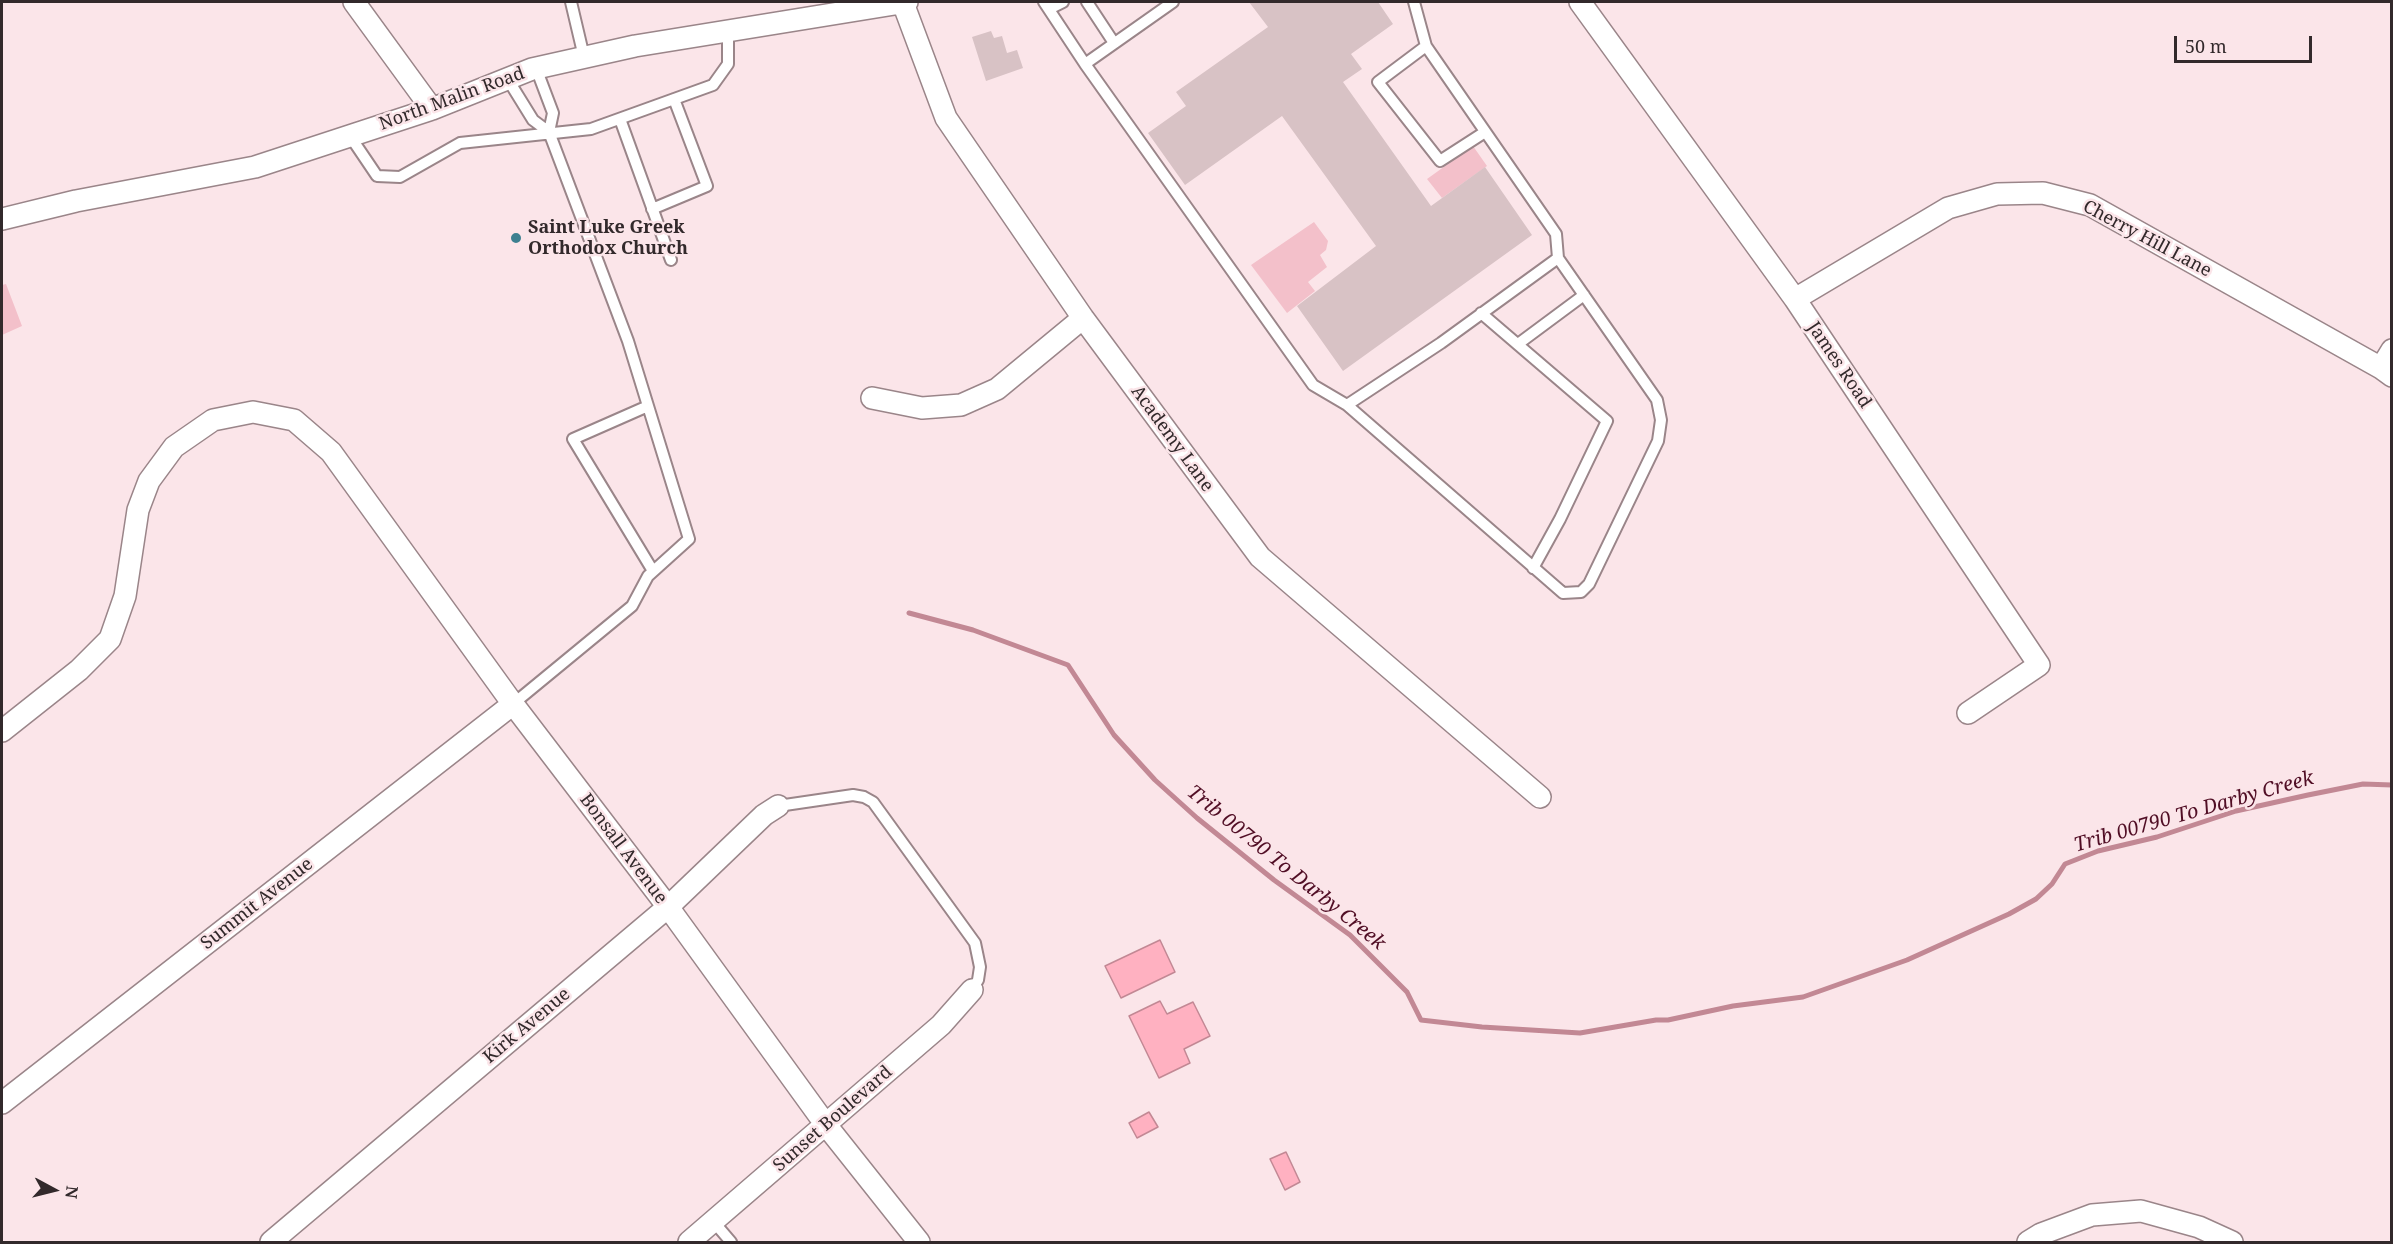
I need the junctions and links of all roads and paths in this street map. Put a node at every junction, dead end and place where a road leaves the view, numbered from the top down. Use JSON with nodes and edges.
{"nodes":[{"id":1,"x":354,"y":2,"type":"edge"},
{"id":2,"x":571,"y":2,"type":"edge"},
{"id":3,"x":905,"y":2,"type":"edge"},
{"id":4,"x":1063,"y":2,"type":"edge"},
{"id":5,"x":1088,"y":2,"type":"edge"},
{"id":6,"x":1173,"y":2,"type":"edge"},
{"id":7,"x":1414,"y":2,"type":"edge"},
{"id":8,"x":1580,"y":2,"type":"edge"},
{"id":9,"x":880,"y":4,"type":"edge"},
{"id":10,"x":1046,"y":5,"type":"edge"},
{"id":11,"x":728,"y":31,"type":"junction"},
{"id":12,"x":1114,"y":43,"type":"junction"},
{"id":13,"x":1426,"y":46,"type":"junction"},
{"id":14,"x":584,"y":57,"type":"junction"},
{"id":15,"x":1085,"y":64,"type":"junction"},
{"id":16,"x":536,"y":68,"type":"junction"},
{"id":17,"x":507,"y":78,"type":"junction"},
{"id":18,"x":674,"y":99,"type":"junction"},
{"id":19,"x":432,"y":109,"type":"junction"},
{"id":20,"x":620,"y":118,"type":"junction"},
{"id":21,"x":549,"y":132,"type":"junction"},
{"id":22,"x":1485,"y":132,"type":"junction"},
{"id":23,"x":351,"y":136,"type":"junction"},
{"id":24,"x":652,"y":209,"type":"junction"},
{"id":25,"x":2,"y":219,"type":"edge"},
{"id":26,"x":1558,"y":258,"type":"junction"},
{"id":27,"x":671,"y":260,"type":"dead end"},
{"id":28,"x":1584,"y":295,"type":"junction"},
{"id":29,"x":1795,"y":299,"type":"junction"},
{"id":30,"x":1481,"y":313,"type":"junction"},
{"id":31,"x":1083,"y":318,"type":"junction"},
{"id":32,"x":1518,"y":344,"type":"junction"},
{"id":33,"x":2388,"y":365,"type":"edge"},
{"id":34,"x":872,"y":398,"type":"dead end"},
{"id":35,"x":1347,"y":405,"type":"junction"},
{"id":36,"x":648,"y":406,"type":"junction"},
{"id":37,"x":1533,"y":568,"type":"junction"},
{"id":38,"x":653,"y":571,"type":"junction"},
{"id":39,"x":513,"y":704,"type":"junction"},
{"id":40,"x":1968,"y":713,"type":"dead end"},
{"id":41,"x":2,"y":731,"type":"edge"},
{"id":42,"x":1540,"y":797,"type":"dead end"},
{"id":43,"x":778,"y":806,"type":"joint"},
{"id":44,"x":668,"y":907,"type":"junction"},
{"id":45,"x":972,"y":990,"type":"joint"},
{"id":46,"x":2,"y":1103,"type":"edge"},
{"id":47,"x":826,"y":1125,"type":"junction"},
{"id":48,"x":713,"y":1221,"type":"junction"},
{"id":49,"x":2034,"y":1238,"type":"edge"},
{"id":50,"x":271,"y":1242,"type":"edge"},
{"id":51,"x":689,"y":1242,"type":"edge"},
{"id":52,"x":731,"y":1242,"type":"edge"},
{"id":53,"x":919,"y":1242,"type":"edge"},
{"id":54,"x":2232,"y":1242,"type":"edge"}],
"edges":[{"from":1,"to":19,"type":"street"},
{"from":2,"to":14,"type":"lane"},
{"from":3,"to":9,"type":"street","name":"North Malin Road"},
{"from":3,"to":31,"type":"street","name":"Academy Lane"},
{"from":4,"to":10,"type":"lane"},
{"from":5,"to":12,"type":"lane"},
{"from":6,"to":12,"type":"lane"},
{"from":7,"to":13,"type":"lane"},
{"from":8,"to":29,"type":"street","name":"James Road"},
{"from":9,"to":11,"type":"street","name":"North Malin Road"},
{"from":10,"to":15,"type":"lane"},
{"from":11,"to":14,"type":"street","name":"North Malin Road"},
{"from":11,"to":18,"type":"lane"},
{"from":12,"to":15,"type":"lane"},
{"from":13,"to":22,"type":"lane"},
{"from":13,"to":22,"type":"lane"},
{"from":14,"to":16,"type":"street","name":"North Malin Road"},
{"from":15,"to":35,"type":"lane"},
{"from":16,"to":17,"type":"street","name":"North Malin Road"},
{"from":16,"to":21,"type":"lane"},
{"from":17,"to":19,"type":"street","name":"North Malin Road"},
{"from":17,"to":21,"type":"lane"},
{"from":18,"to":20,"type":"lane"},
{"from":18,"to":24,"type":"lane"},
{"from":19,"to":23,"type":"street","name":"North Malin Road"},
{"from":20,"to":21,"type":"lane"},
{"from":20,"to":24,"type":"lane"},
{"from":21,"to":23,"type":"lane"},
{"from":21,"to":36,"type":"lane"},
{"from":22,"to":26,"type":"lane"},
{"from":23,"to":25,"type":"street","name":"North Malin Road"},
{"from":24,"to":27,"type":"lane"},
{"from":26,"to":28,"type":"lane"},
{"from":26,"to":30,"type":"lane"},
{"from":28,"to":32,"type":"lane"},
{"from":28,"to":37,"type":"lane"},
{"from":29,"to":33,"type":"street","name":"Cherry Hill Lane"},
{"from":29,"to":40,"type":"street","name":"James Road"},
{"from":30,"to":32,"type":"lane"},
{"from":30,"to":35,"type":"lane"},
{"from":31,"to":34,"type":"street"},
{"from":31,"to":42,"type":"street","name":"Academy Lane"},
{"from":32,"to":37,"type":"lane"},
{"from":35,"to":37,"type":"lane"},
{"from":36,"to":38,"type":"lane"},
{"from":36,"to":38,"type":"lane"},
{"from":38,"to":39,"type":"lane"},
{"from":39,"to":41,"type":"street","name":"Bonsall Avenue"},
{"from":39,"to":44,"type":"street","name":"Bonsall Avenue"},
{"from":39,"to":46,"type":"street","name":"Summit Avenue"},
{"from":43,"to":44,"type":"street","name":"Kirk Avenue"},
{"from":43,"to":45,"type":"lane"},
{"from":44,"to":47,"type":"street","name":"Bonsall Avenue"},
{"from":44,"to":50,"type":"street","name":"Kirk Avenue"},
{"from":45,"to":47,"type":"street","name":"Sunset Boulevard"},
{"from":47,"to":48,"type":"street","name":"Sunset Boulevard"},
{"from":47,"to":53,"type":"street","name":"Bonsall Avenue"},
{"from":48,"to":51,"type":"street","name":"Sunset Boulevard"},
{"from":48,"to":52,"type":"lane"},
{"from":49,"to":54,"type":"street"}]}
